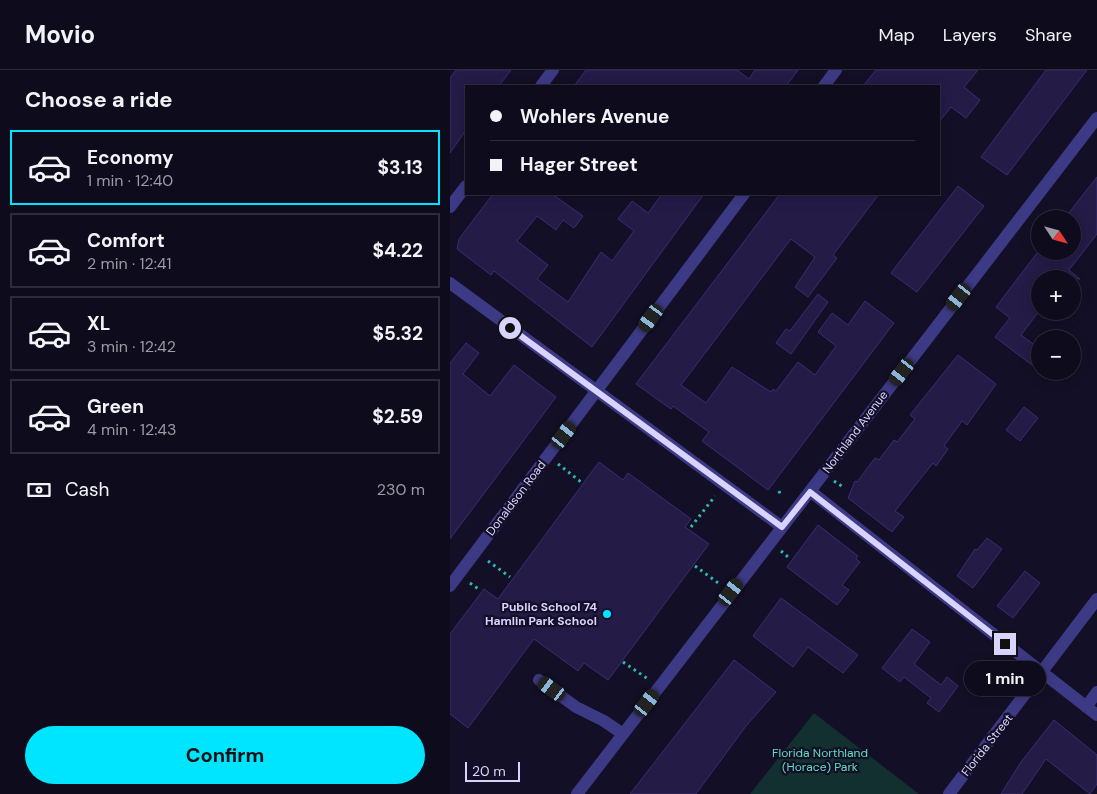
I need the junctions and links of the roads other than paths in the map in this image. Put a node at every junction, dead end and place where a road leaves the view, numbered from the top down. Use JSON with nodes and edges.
{"nodes":[{"id":1,"x":553,"y":70,"type":"edge"},
{"id":2,"x":836,"y":70,"type":"edge"},
{"id":3,"x":542,"y":85,"type":"edge"},
{"id":4,"x":825,"y":85,"type":"edge"},
{"id":5,"x":1097,"y":118,"type":"edge"},
{"id":6,"x":465,"y":187,"type":"edge"},
{"id":7,"x":743,"y":195,"type":"edge"},
{"id":8,"x":450,"y":207,"type":"edge"},
{"id":9,"x":450,"y":283,"type":"edge"},
{"id":10,"x":597,"y":391,"type":"junction"},
{"id":11,"x":810,"y":492,"type":"junction"},
{"id":12,"x":782,"y":527,"type":"junction"},
{"id":13,"x":450,"y":586,"type":"edge"},
{"id":14,"x":1097,"y":600,"type":"edge"},
{"id":15,"x":1042,"y":672,"type":"junction"},
{"id":16,"x":539,"y":680,"type":"dead end"},
{"id":17,"x":1097,"y":692,"type":"edge"},
{"id":18,"x":1086,"y":707,"type":"junction"},
{"id":19,"x":1097,"y":715,"type":"edge"},
{"id":20,"x":622,"y":734,"type":"junction"},
{"id":21,"x":577,"y":794,"type":"edge"},
{"id":22,"x":949,"y":794,"type":"edge"}],
"edges":[{"from":1,"to":3,"type":"street"},
{"from":2,"to":4,"type":"street"},
{"from":5,"to":11,"type":"street","name":"Northland Avenue"},
{"from":6,"to":8,"type":"street"},
{"from":7,"to":10,"type":"street","name":"Donaldson Road"},
{"from":9,"to":10,"type":"street"},
{"from":10,"to":12,"type":"street"},
{"from":10,"to":13,"type":"street","name":"Donaldson Road"},
{"from":11,"to":12,"type":"street","name":"Northland Avenue"},
{"from":11,"to":15,"type":"street"},
{"from":12,"to":20,"type":"street","name":"Northland Avenue"},
{"from":14,"to":15,"type":"street","name":"Florida Street"},
{"from":15,"to":18,"type":"street"},
{"from":15,"to":22,"type":"street","name":"Florida Street"},
{"from":16,"to":20,"type":"street"},
{"from":17,"to":18,"type":"street"},
{"from":18,"to":19,"type":"street"},
{"from":20,"to":21,"type":"street","name":"Northland Avenue"}]}
